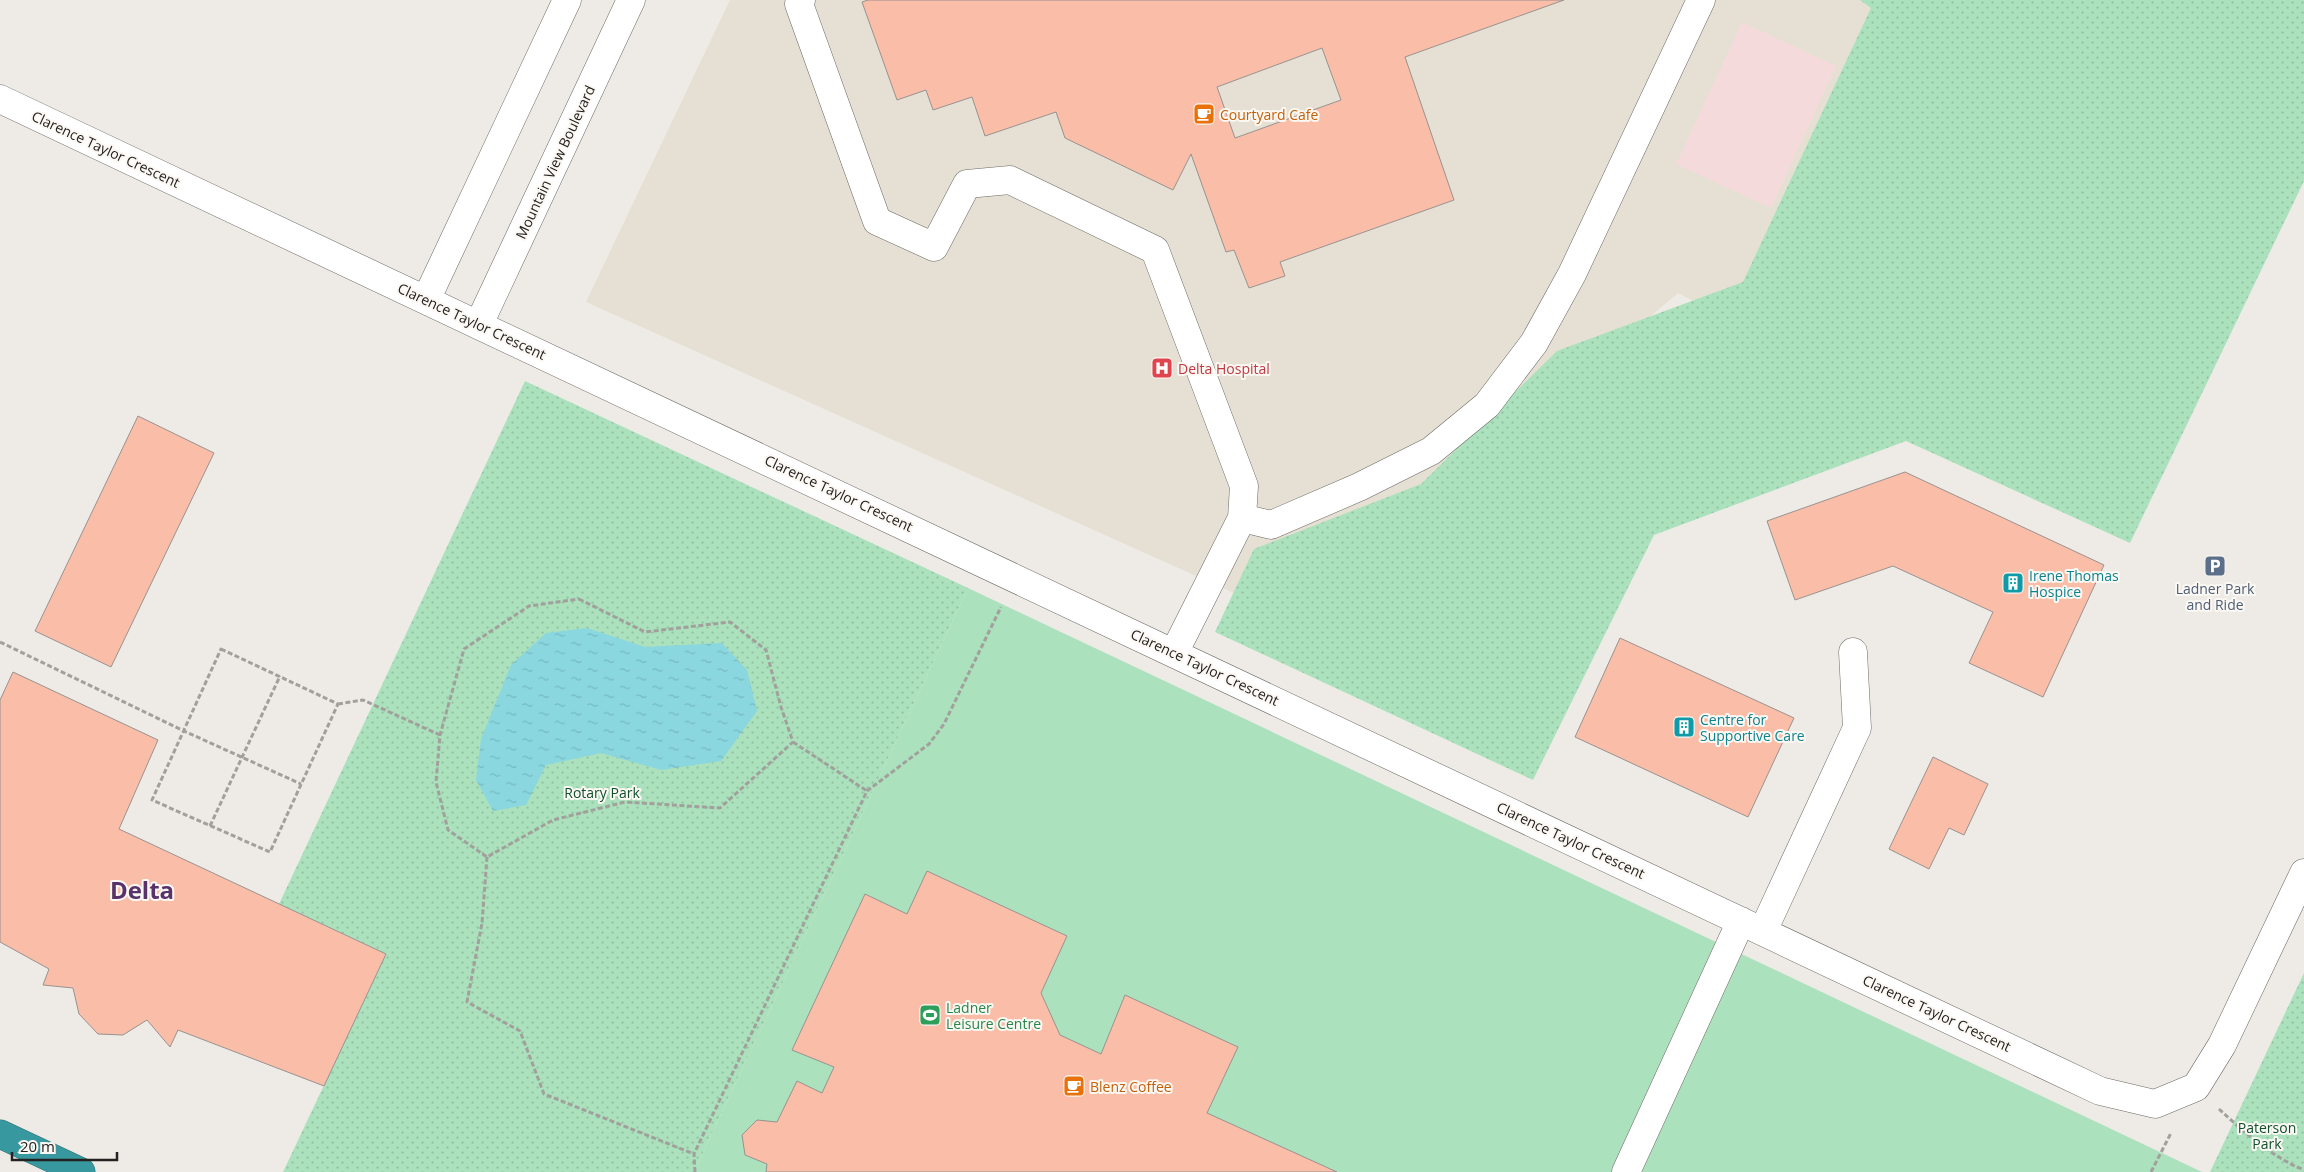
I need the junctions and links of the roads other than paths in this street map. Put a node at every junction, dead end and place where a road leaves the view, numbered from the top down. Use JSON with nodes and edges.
{"nodes":[{"id":1,"x":567,"y":0,"type":"edge"},
{"id":2,"x":632,"y":0,"type":"edge"},
{"id":3,"x":800,"y":0,"type":"edge"},
{"id":4,"x":1701,"y":0,"type":"edge"},
{"id":5,"x":0,"y":99,"type":"edge"},
{"id":6,"x":426,"y":300,"type":"junction"},
{"id":7,"x":479,"y":324,"type":"junction"},
{"id":8,"x":1242,"y":518,"type":"junction"},
{"id":9,"x":1174,"y":652,"type":"junction"},
{"id":10,"x":1853,"y":652,"type":"dead end"},
{"id":11,"x":2304,"y":873,"type":"edge"},
{"id":12,"x":1752,"y":926,"type":"junction"},
{"id":13,"x":0,"y":1134,"type":"edge"},
{"id":14,"x":81,"y":1172,"type":"edge"},
{"id":15,"x":1626,"y":1172,"type":"edge"}],
"edges":[{"from":1,"to":6,"type":"street"},
{"from":2,"to":7,"type":"street","name":"Mountain View Boulevard"},
{"from":3,"to":8,"type":"street"},
{"from":4,"to":8,"type":"street"},
{"from":5,"to":6,"type":"street","name":"Clarence Taylor Crescent"},
{"from":6,"to":7,"type":"street","name":"Clarence Taylor Crescent"},
{"from":7,"to":9,"type":"street","name":"Clarence Taylor Crescent"},
{"from":8,"to":9,"type":"street"},
{"from":9,"to":12,"type":"street","name":"Clarence Taylor Crescent"},
{"from":10,"to":12,"type":"street"},
{"from":11,"to":12,"type":"street","name":"Clarence Taylor Crescent"},
{"from":12,"to":15,"type":"street"},
{"from":13,"to":14,"type":"highway"}]}
